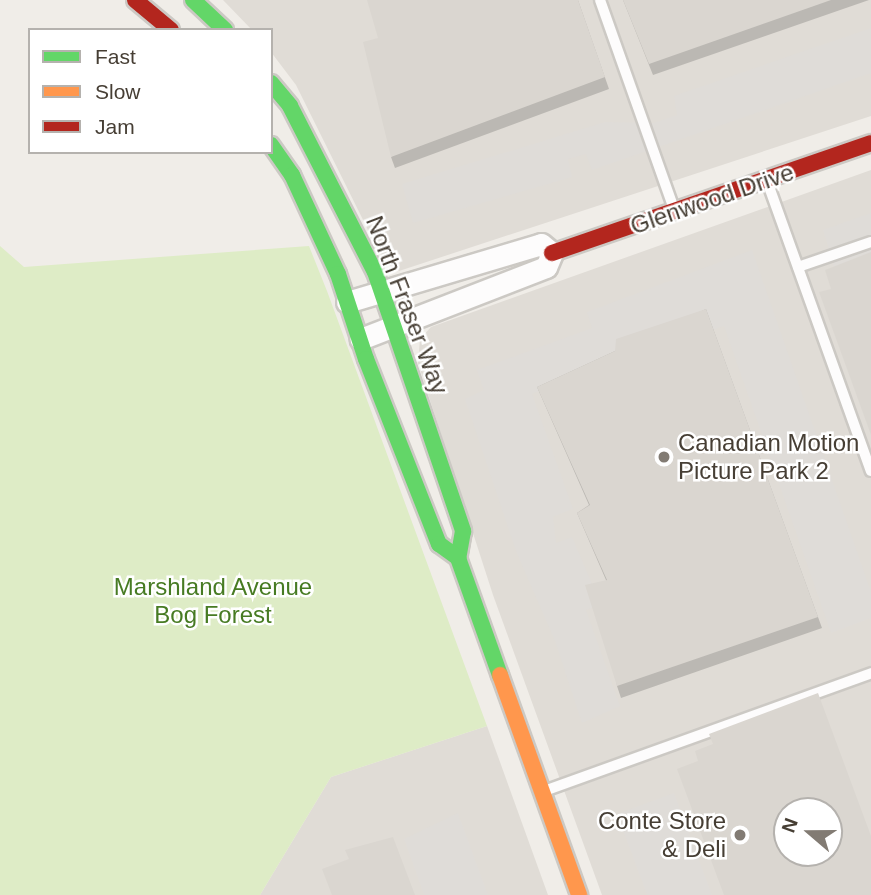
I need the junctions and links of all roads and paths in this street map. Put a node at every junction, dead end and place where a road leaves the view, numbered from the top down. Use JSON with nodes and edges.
{"nodes":[{"id":1,"x":135,"y":0,"type":"edge"},
{"id":2,"x":193,"y":0,"type":"edge"},
{"id":3,"x":600,"y":0,"type":"edge"},
{"id":4,"x":169,"y":28,"type":"edge"},
{"id":5,"x":223,"y":28,"type":"edge"},
{"id":6,"x":273,"y":85,"type":"edge"},
{"id":7,"x":871,"y":143,"type":"edge"},
{"id":8,"x":273,"y":148,"type":"edge"},
{"id":9,"x":767,"y":180,"type":"junction"},
{"id":10,"x":675,"y":212,"type":"junction"},
{"id":11,"x":871,"y":242,"type":"edge"},
{"id":12,"x":552,"y":253,"type":"junction"},
{"id":13,"x":798,"y":267,"type":"junction"},
{"id":14,"x":382,"y":290,"type":"junction"},
{"id":15,"x":347,"y":302,"type":"junction"},
{"id":16,"x":396,"y":327,"type":"junction"},
{"id":17,"x":360,"y":339,"type":"junction"},
{"id":18,"x":871,"y":471,"type":"edge"},
{"id":19,"x":458,"y":558,"type":"junction"},
{"id":20,"x":871,"y":673,"type":"edge"},
{"id":21,"x":541,"y":791,"type":"junction"},
{"id":22,"x":579,"y":895,"type":"edge"}],
"edges":[{"from":1,"to":4,"type":"street"},
{"from":2,"to":5,"type":"street"},
{"from":3,"to":10,"type":"lane"},
{"from":6,"to":14,"type":"street","name":"North Fraser Way"},
{"from":7,"to":9,"type":"street","name":"Glenwood Drive"},
{"from":8,"to":15,"type":"street","name":"North Fraser Way"},
{"from":9,"to":10,"type":"street","name":"Glenwood Drive"},
{"from":9,"to":13,"type":"lane"},
{"from":10,"to":12,"type":"street","name":"Glenwood Drive"},
{"from":11,"to":13,"type":"lane"},
{"from":12,"to":14,"type":"street","name":"Glenwood Drive"},
{"from":12,"to":16,"type":"street","name":"Glenwood Drive"},
{"from":13,"to":18,"type":"lane"},
{"from":14,"to":15,"type":"street","name":"Glenwood Drive"},
{"from":14,"to":16,"type":"street","name":"North Fraser Way"},
{"from":15,"to":17,"type":"street","name":"North Fraser Way"},
{"from":16,"to":17,"type":"street","name":"Glenwood Drive"},
{"from":16,"to":19,"type":"street","name":"North Fraser Way"},
{"from":17,"to":19,"type":"street","name":"North Fraser Way"},
{"from":19,"to":21,"type":"street","name":"North Fraser Way"},
{"from":20,"to":21,"type":"lane"},
{"from":21,"to":22,"type":"street","name":"North Fraser Way"}]}
